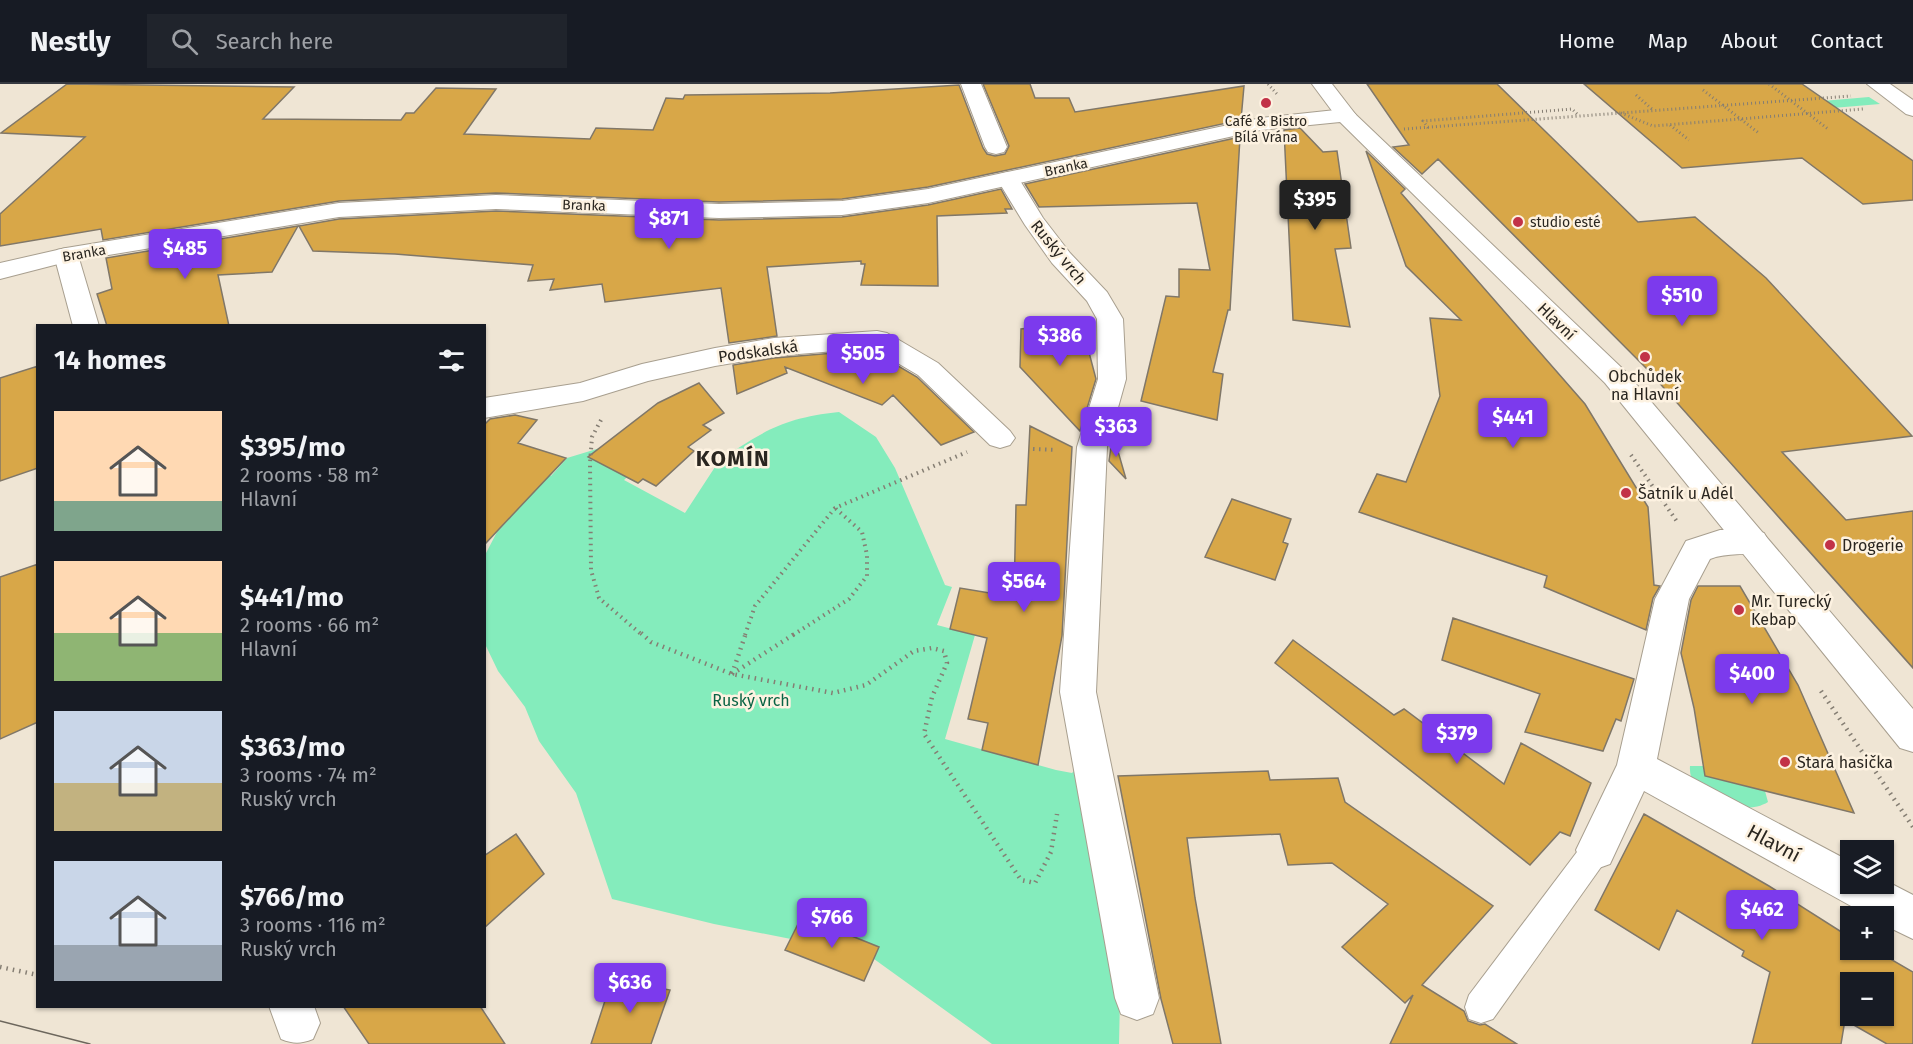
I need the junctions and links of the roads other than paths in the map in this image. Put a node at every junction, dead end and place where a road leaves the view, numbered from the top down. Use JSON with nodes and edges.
{"nodes":[{"id":1,"x":971,"y":84,"type":"edge"},
{"id":2,"x":1322,"y":84,"type":"edge"},
{"id":3,"x":1877,"y":84,"type":"edge"},
{"id":4,"x":1913,"y":110,"type":"edge"},
{"id":5,"x":1345,"y":115,"type":"junction"},
{"id":6,"x":996,"y":147,"type":"dead end"},
{"id":7,"x":1008,"y":180,"type":"junction"},
{"id":8,"x":66,"y":255,"type":"junction"},
{"id":9,"x":0,"y":271,"type":"edge"},
{"id":10,"x":85,"y":324,"type":"edge"},
{"id":11,"x":486,"y":408,"type":"edge"},
{"id":12,"x":1000,"y":438,"type":"road end"},
{"id":13,"x":1753,"y":542,"type":"junction"},
{"id":14,"x":1913,"y":736,"type":"edge"},
{"id":15,"x":1636,"y":767,"type":"junction"},
{"id":16,"x":1596,"y":850,"type":"joint"},
{"id":17,"x":1913,"y":918,"type":"edge"},
{"id":18,"x":1137,"y":998,"type":"dead end"},
{"id":19,"x":1481,"y":1007,"type":"dead end"}],
"edges":[{"from":1,"to":6,"type":"street"},
{"from":2,"to":5,"type":"street","name":"Hlavní"},
{"from":3,"to":4,"type":"street"},
{"from":5,"to":7,"type":"street","name":"Branka"},
{"from":5,"to":13,"type":"street","name":"Hlavní"},
{"from":7,"to":8,"type":"street","name":"Branka"},
{"from":7,"to":18,"type":"street","name":"Ruský vrch"},
{"from":8,"to":9,"type":"street","name":"Branka"},
{"from":8,"to":10,"type":"street"},
{"from":11,"to":12,"type":"street","name":"Podskalská"},
{"from":13,"to":14,"type":"street","name":"Hlavní"},
{"from":13,"to":15,"type":"street"},
{"from":15,"to":16,"type":"street"},
{"from":15,"to":17,"type":"street","name":"Hlavní"},
{"from":16,"to":19,"type":"lane"}]}
